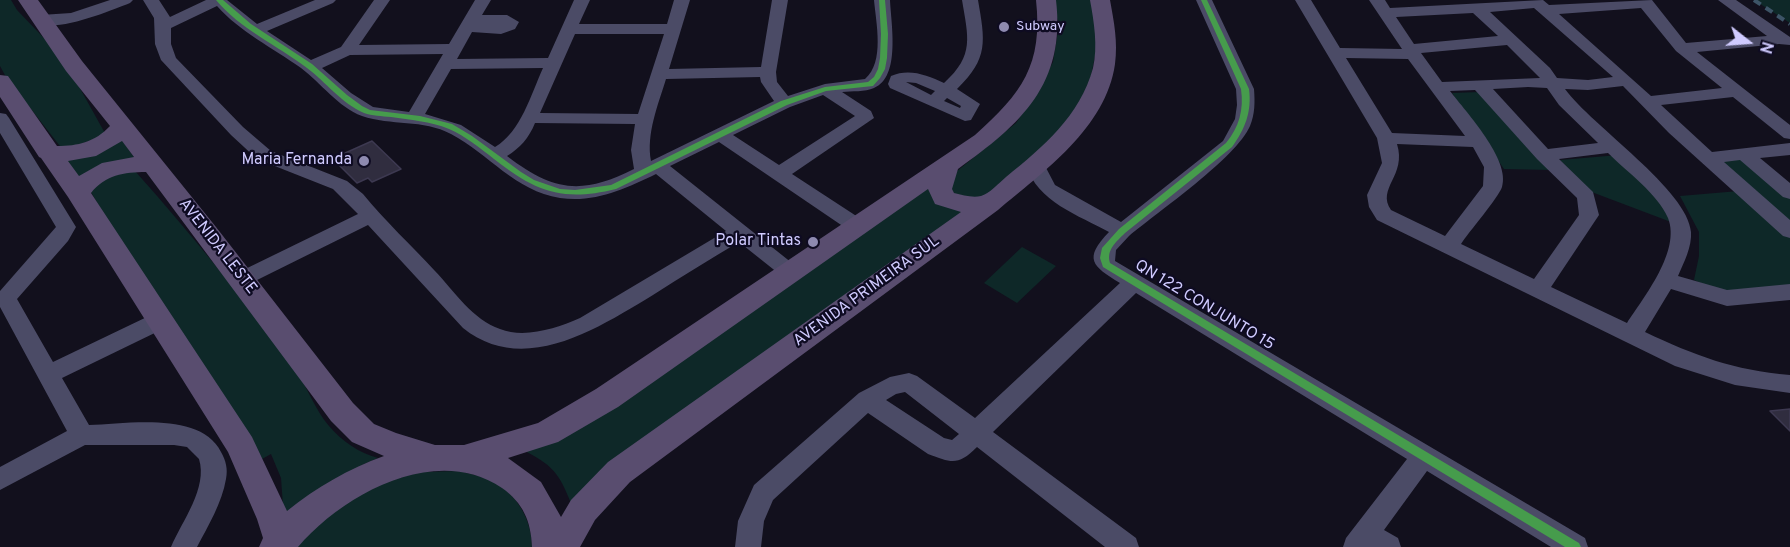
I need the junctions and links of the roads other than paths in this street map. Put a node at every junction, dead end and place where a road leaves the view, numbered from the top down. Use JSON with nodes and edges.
{"nodes":[{"id":1,"x":28,"y":0,"type":"edge"},
{"id":2,"x":125,"y":0,"type":"edge"},
{"id":3,"x":151,"y":0,"type":"edge"},
{"id":4,"x":218,"y":0,"type":"edge"},
{"id":5,"x":328,"y":0,"type":"edge"},
{"id":6,"x":382,"y":0,"type":"edge"},
{"id":7,"x":483,"y":0,"type":"edge"},
{"id":8,"x":582,"y":0,"type":"edge"},
{"id":9,"x":682,"y":0,"type":"edge"},
{"id":10,"x":780,"y":0,"type":"edge"},
{"id":11,"x":882,"y":0,"type":"edge"},
{"id":12,"x":970,"y":0,"type":"edge"},
{"id":13,"x":1046,"y":0,"type":"edge"},
{"id":14,"x":1100,"y":0,"type":"edge"},
{"id":15,"x":1204,"y":0,"type":"edge"},
{"id":16,"x":1303,"y":0,"type":"edge"},
{"id":17,"x":1726,"y":0,"type":"edge"},
{"id":18,"x":1644,"y":2,"type":"edge"},
{"id":19,"x":1539,"y":4,"type":"edge"},
{"id":20,"x":1381,"y":6,"type":"edge"},
{"id":21,"x":1478,"y":8,"type":"junction"},
{"id":22,"x":41,"y":20,"type":"junction"},
{"id":23,"x":164,"y":26,"type":"junction"},
{"id":24,"x":568,"y":29,"type":"junction"},
{"id":25,"x":672,"y":29,"type":"junction"},
{"id":26,"x":256,"y":30,"type":"junction"},
{"id":27,"x":1511,"y":40,"type":"junction"},
{"id":28,"x":1786,"y":42,"type":"edge"},
{"id":29,"x":1682,"y":48,"type":"junction"},
{"id":30,"x":347,"y":50,"type":"junction"},
{"id":31,"x":1411,"y":52,"type":"junction"},
{"id":32,"x":1335,"y":53,"type":"junction"},
{"id":33,"x":451,"y":57,"type":"junction"},
{"id":34,"x":554,"y":63,"type":"junction"},
{"id":35,"x":310,"y":67,"type":"junction"},
{"id":36,"x":768,"y":72,"type":"junction"},
{"id":37,"x":658,"y":74,"type":"junction"},
{"id":38,"x":0,"y":81,"type":"edge"},
{"id":39,"x":1627,"y":81,"type":"junction"},
{"id":40,"x":1480,"y":85,"type":"junction"},
{"id":41,"x":1554,"y":85,"type":"junction"},
{"id":42,"x":1439,"y":87,"type":"junction"},
{"id":43,"x":825,"y":89,"type":"junction"},
{"id":44,"x":947,"y":90,"type":"junction"},
{"id":45,"x":1735,"y":92,"type":"junction"},
{"id":46,"x":1649,"y":101,"type":"junction"},
{"id":47,"x":932,"y":102,"type":"junction"},
{"id":48,"x":784,"y":103,"type":"junction"},
{"id":49,"x":0,"y":118,"type":"edge"},
{"id":50,"x":414,"y":118,"type":"junction"},
{"id":51,"x":530,"y":118,"type":"junction"},
{"id":52,"x":645,"y":119,"type":"junction"},
{"id":53,"x":121,"y":128,"type":"junction"},
{"id":54,"x":719,"y":134,"type":"junction"},
{"id":55,"x":1790,"y":134,"type":"edge"},
{"id":56,"x":1386,"y":138,"type":"junction"},
{"id":57,"x":1479,"y":142,"type":"junction"},
{"id":58,"x":1612,"y":147,"type":"junction"},
{"id":59,"x":1790,"y":149,"type":"edge"},
{"id":60,"x":47,"y":152,"type":"junction"},
{"id":61,"x":1744,"y":153,"type":"junction"},
{"id":62,"x":1544,"y":155,"type":"junction"},
{"id":63,"x":494,"y":156,"type":"junction"},
{"id":64,"x":1708,"y":158,"type":"junction"},
{"id":65,"x":153,"y":165,"type":"junction"},
{"id":66,"x":946,"y":167,"type":"junction"},
{"id":67,"x":651,"y":169,"type":"junction"},
{"id":68,"x":779,"y":174,"type":"junction"},
{"id":69,"x":1042,"y":178,"type":"junction"},
{"id":70,"x":78,"y":193,"type":"junction"},
{"id":71,"x":1790,"y":193,"type":"edge"},
{"id":72,"x":990,"y":204,"type":"junction"},
{"id":73,"x":370,"y":216,"type":"junction"},
{"id":74,"x":857,"y":226,"type":"junction"},
{"id":75,"x":1122,"y":231,"type":"junction"},
{"id":76,"x":1790,"y":231,"type":"edge"},
{"id":77,"x":738,"y":233,"type":"junction"},
{"id":78,"x":1447,"y":247,"type":"junction"},
{"id":79,"x":790,"y":272,"type":"junction"},
{"id":80,"x":242,"y":279,"type":"junction"},
{"id":81,"x":1666,"y":280,"type":"junction"},
{"id":82,"x":1135,"y":282,"type":"junction"},
{"id":83,"x":1538,"y":290,"type":"junction"},
{"id":84,"x":1790,"y":292,"type":"edge"},
{"id":85,"x":3,"y":299,"type":"edge"},
{"id":86,"x":159,"y":321,"type":"junction"},
{"id":87,"x":1631,"y":335,"type":"junction"},
{"id":88,"x":48,"y":375,"type":"junction"},
{"id":89,"x":1790,"y":384,"type":"edge"},
{"id":90,"x":867,"y":400,"type":"junction"},
{"id":91,"x":977,"y":434,"type":"junction"},
{"id":92,"x":82,"y":435,"type":"junction"},
{"id":93,"x":1424,"y":455,"type":"junction"},
{"id":94,"x":449,"y":458,"type":"junction"},
{"id":95,"x":0,"y":479,"type":"edge"},
{"id":96,"x":1370,"y":542,"type":"edge"},
{"id":97,"x":279,"y":544,"type":"edge"},
{"id":98,"x":1117,"y":544,"type":"edge"},
{"id":99,"x":184,"y":547,"type":"edge"},
{"id":100,"x":549,"y":547,"type":"edge"},
{"id":101,"x":562,"y":547,"type":"edge"},
{"id":102,"x":748,"y":547,"type":"edge"},
{"id":103,"x":1575,"y":547,"type":"edge"}],
"edges":[{"from":1,"to":22,"type":"main road","name":"AVENIDA LESTE"},
{"from":2,"to":22,"type":"street"},
{"from":3,"to":23,"type":"street"},
{"from":4,"to":23,"type":"street"},
{"from":4,"to":26,"type":"street"},
{"from":5,"to":26,"type":"street"},
{"from":6,"to":30,"type":"street"},
{"from":7,"to":33,"type":"street"},
{"from":8,"to":24,"type":"street"},
{"from":9,"to":25,"type":"street"},
{"from":10,"to":36,"type":"street"},
{"from":11,"to":43,"type":"street"},
{"from":12,"to":44,"type":"street"},
{"from":13,"to":66,"type":"main road"},
{"from":14,"to":69,"type":"main road","name":"AVENIDA PRIMEIRA SUL"},
{"from":15,"to":75,"type":"street","name":"QN 122 CONJUNTO 15"},
{"from":16,"to":32,"type":"street"},
{"from":17,"to":28,"type":"street"},
{"from":18,"to":19,"type":"street"},
{"from":18,"to":29,"type":"street"},
{"from":19,"to":21,"type":"street"},
{"from":19,"to":39,"type":"street"},
{"from":20,"to":21,"type":"street"},
{"from":20,"to":31,"type":"street"},
{"from":21,"to":27,"type":"street"},
{"from":22,"to":53,"type":"main road","name":"AVENIDA LESTE"},
{"from":23,"to":73,"type":"street"},
{"from":24,"to":25,"type":"street"},
{"from":24,"to":34,"type":"street"},
{"from":25,"to":37,"type":"street"},
{"from":26,"to":35,"type":"street"},
{"from":27,"to":31,"type":"street"},
{"from":27,"to":41,"type":"street"},
{"from":28,"to":29,"type":"street"},
{"from":29,"to":45,"type":"street"},
{"from":30,"to":33,"type":"street"},
{"from":30,"to":35,"type":"street"},
{"from":31,"to":32,"type":"street"},
{"from":31,"to":42,"type":"street"},
{"from":32,"to":56,"type":"street"},
{"from":33,"to":34,"type":"street"},
{"from":33,"to":50,"type":"street"},
{"from":34,"to":51,"type":"street"},
{"from":35,"to":50,"type":"street"},
{"from":36,"to":37,"type":"street"},
{"from":36,"to":48,"type":"street"},
{"from":37,"to":52,"type":"street"},
{"from":38,"to":60,"type":"main road"},
{"from":39,"to":41,"type":"street"},
{"from":39,"to":46,"type":"street"},
{"from":40,"to":41,"type":"street"},
{"from":40,"to":42,"type":"street"},
{"from":40,"to":62,"type":"street"},
{"from":41,"to":58,"type":"street"},
{"from":42,"to":57,"type":"street"},
{"from":43,"to":48,"type":"street"},
{"from":43,"to":68,"type":"street"},
{"from":44,"to":47,"type":"street"},
{"from":44,"to":47,"type":"street"},
{"from":44,"to":47,"type":"street"},
{"from":45,"to":46,"type":"street"},
{"from":45,"to":55,"type":"street"},
{"from":46,"to":64,"type":"street"},
{"from":48,"to":54,"type":"street"},
{"from":49,"to":85,"type":"street"},
{"from":50,"to":63,"type":"street"},
{"from":51,"to":52,"type":"street"},
{"from":51,"to":63,"type":"street"},
{"from":52,"to":67,"type":"street"},
{"from":53,"to":60,"type":"main road"},
{"from":53,"to":65,"type":"main road","name":"AVENIDA LESTE"},
{"from":54,"to":67,"type":"street"},
{"from":54,"to":68,"type":"street"},
{"from":56,"to":57,"type":"street"},
{"from":56,"to":78,"type":"street"},
{"from":57,"to":78,"type":"street"},
{"from":58,"to":62,"type":"street"},
{"from":58,"to":81,"type":"street"},
{"from":59,"to":61,"type":"street"},
{"from":60,"to":70,"type":"main road"},
{"from":61,"to":64,"type":"street"},
{"from":61,"to":71,"type":"street"},
{"from":62,"to":83,"type":"street"},
{"from":63,"to":67,"type":"street"},
{"from":64,"to":76,"type":"street"},
{"from":65,"to":70,"type":"main road"},
{"from":65,"to":80,"type":"main road","name":"AVENIDA LESTE"},
{"from":66,"to":72,"type":"main road"},
{"from":66,"to":74,"type":"main road"},
{"from":67,"to":77,"type":"street"},
{"from":68,"to":74,"type":"street"},
{"from":69,"to":72,"type":"main road","name":"AVENIDA PRIMEIRA SUL"},
{"from":69,"to":75,"type":"street"},
{"from":70,"to":86,"type":"main road"},
{"from":72,"to":101,"type":"main road","name":"AVENIDA PRIMEIRA SUL"},
{"from":73,"to":77,"type":"street"},
{"from":73,"to":80,"type":"street"},
{"from":74,"to":79,"type":"main road"},
{"from":75,"to":82,"type":"street","name":"QN 122 CONJUNTO 15"},
{"from":77,"to":79,"type":"street"},
{"from":78,"to":83,"type":"street"},
{"from":79,"to":94,"type":"main road"},
{"from":80,"to":94,"type":"main road","name":"AVENIDA LESTE"},
{"from":81,"to":84,"type":"street"},
{"from":81,"to":87,"type":"street"},
{"from":82,"to":91,"type":"street"},
{"from":82,"to":93,"type":"street","name":"QN 122 CONJUNTO 15"},
{"from":83,"to":87,"type":"street"},
{"from":85,"to":88,"type":"street"},
{"from":86,"to":88,"type":"street"},
{"from":86,"to":97,"type":"main road"},
{"from":87,"to":89,"type":"street"},
{"from":88,"to":92,"type":"street"},
{"from":90,"to":91,"type":"street"},
{"from":90,"to":91,"type":"street"},
{"from":90,"to":102,"type":"street"},
{"from":91,"to":98,"type":"street"},
{"from":92,"to":95,"type":"street"},
{"from":92,"to":99,"type":"street"},
{"from":93,"to":96,"type":"street"},
{"from":93,"to":103,"type":"street","name":"QN 122 CONJUNTO 15"},
{"from":94,"to":97,"type":"main road"},
{"from":94,"to":100,"type":"main road","name":"AVENIDA LESTE"}]}
